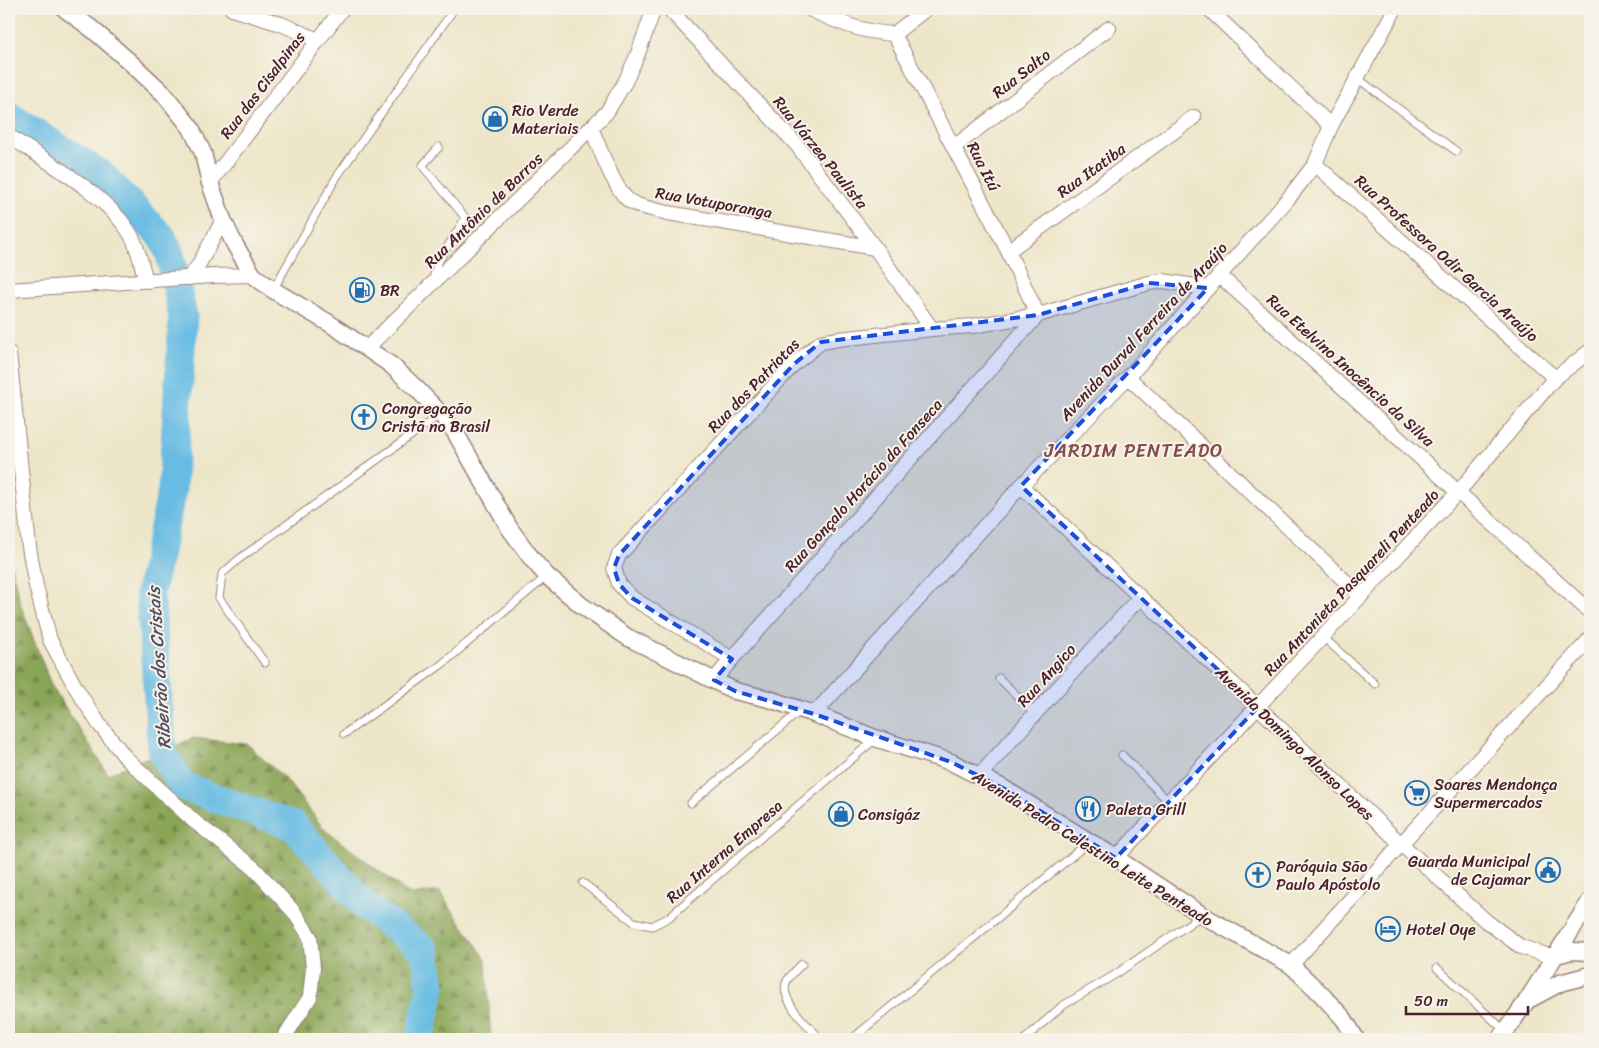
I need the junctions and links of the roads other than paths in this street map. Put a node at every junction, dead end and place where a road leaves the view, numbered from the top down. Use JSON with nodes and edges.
{"nodes":[{"id":1,"x":65,"y":9,"type":"edge"},
{"id":2,"x":232,"y":9,"type":"edge"},
{"id":3,"x":270,"y":9,"type":"edge"},
{"id":4,"x":342,"y":9,"type":"edge"},
{"id":5,"x":454,"y":9,"type":"edge"},
{"id":6,"x":654,"y":9,"type":"edge"},
{"id":7,"x":669,"y":9,"type":"edge"},
{"id":8,"x":809,"y":9,"type":"edge"},
{"id":9,"x":926,"y":9,"type":"edge"},
{"id":10,"x":1209,"y":9,"type":"edge"},
{"id":11,"x":1395,"y":9,"type":"edge"},
{"id":12,"x":253,"y":16,"type":"junction"},
{"id":13,"x":1109,"y":28,"type":"dead end"},
{"id":14,"x":894,"y":34,"type":"junction"},
{"id":15,"x":318,"y":40,"type":"junction"},
{"id":16,"x":1357,"y":78,"type":"junction"},
{"id":17,"x":1194,"y":117,"type":"dead end"},
{"id":18,"x":1331,"y":126,"type":"junction"},
{"id":19,"x":592,"y":128,"type":"junction"},
{"id":20,"x":9,"y":136,"type":"edge"},
{"id":21,"x":954,"y":146,"type":"junction"},
{"id":22,"x":439,"y":147,"type":"dead end"},
{"id":23,"x":1456,"y":151,"type":"dead end"},
{"id":24,"x":1315,"y":164,"type":"junction"},
{"id":25,"x":210,"y":183,"type":"junction"},
{"id":26,"x":223,"y":220,"type":"junction"},
{"id":27,"x":875,"y":248,"type":"junction"},
{"id":28,"x":1008,"y":251,"type":"junction"},
{"id":29,"x":253,"y":275,"type":"junction"},
{"id":30,"x":1219,"y":275,"type":"junction"},
{"id":31,"x":187,"y":278,"type":"junction"},
{"id":32,"x":152,"y":280,"type":"junction"},
{"id":33,"x":432,"y":284,"type":"junction"},
{"id":34,"x":1208,"y":288,"type":"junction"},
{"id":35,"x":9,"y":290,"type":"edge"},
{"id":36,"x":273,"y":290,"type":"junction"},
{"id":37,"x":1038,"y":315,"type":"junction"},
{"id":38,"x":932,"y":328,"type":"junction"},
{"id":39,"x":366,"y":349,"type":"junction"},
{"id":40,"x":1590,"y":351,"type":"edge"},
{"id":41,"x":9,"y":354,"type":"edge"},
{"id":42,"x":1128,"y":377,"type":"junction"},
{"id":43,"x":1555,"y":378,"type":"junction"},
{"id":44,"x":441,"y":414,"type":"junction"},
{"id":45,"x":1021,"y":486,"type":"junction"},
{"id":46,"x":1459,"y":491,"type":"junction"},
{"id":47,"x":547,"y":576,"type":"junction"},
{"id":48,"x":1361,"y":596,"type":"junction"},
{"id":49,"x":1140,"y":597,"type":"junction"},
{"id":50,"x":1590,"y":612,"type":"edge"},
{"id":51,"x":1323,"y":637,"type":"junction"},
{"id":52,"x":1590,"y":639,"type":"edge"},
{"id":53,"x":732,"y":659,"type":"junction"},
{"id":54,"x":265,"y":663,"type":"dead end"},
{"id":55,"x":999,"y":678,"type":"dead end"},
{"id":56,"x":714,"y":680,"type":"junction"},
{"id":57,"x":1375,"y":684,"type":"dead end"},
{"id":58,"x":1258,"y":707,"type":"junction"},
{"id":59,"x":808,"y":712,"type":"junction"},
{"id":60,"x":1035,"y":714,"type":"junction"},
{"id":61,"x":344,"y":734,"type":"dead end"},
{"id":62,"x":875,"y":738,"type":"junction"},
{"id":63,"x":1122,"y":755,"type":"dead end"},
{"id":64,"x":979,"y":776,"type":"junction"},
{"id":65,"x":1169,"y":802,"type":"junction"},
{"id":66,"x":691,"y":803,"type":"dead end"},
{"id":67,"x":1089,"y":842,"type":"junction"},
{"id":68,"x":1401,"y":844,"type":"junction"},
{"id":69,"x":1116,"y":858,"type":"junction"},
{"id":70,"x":583,"y":883,"type":"dead end"},
{"id":71,"x":1590,"y":901,"type":"edge"},
{"id":72,"x":1202,"y":915,"type":"junction"},
{"id":73,"x":1590,"y":952,"type":"edge"},
{"id":74,"x":1556,"y":955,"type":"junction"},
{"id":75,"x":802,"y":964,"type":"dead end"},
{"id":76,"x":1291,"y":965,"type":"junction"},
{"id":77,"x":1438,"y":968,"type":"dead end"},
{"id":78,"x":1590,"y":975,"type":"edge"},
{"id":79,"x":1526,"y":1002,"type":"junction"},
{"id":80,"x":1503,"y":1035,"type":"edge"},
{"id":81,"x":283,"y":1039,"type":"edge"},
{"id":82,"x":821,"y":1039,"type":"edge"},
{"id":83,"x":852,"y":1039,"type":"edge"},
{"id":84,"x":1025,"y":1039,"type":"edge"},
{"id":85,"x":1356,"y":1039,"type":"edge"}],
"edges":[{"from":1,"to":25,"type":"street"},
{"from":2,"to":12,"type":"street"},
{"from":3,"to":12,"type":"street"},
{"from":4,"to":15,"type":"street","name":"Rua das Cisalpinas"},
{"from":5,"to":36,"type":"lane"},
{"from":6,"to":19,"type":"street","name":"Rua Antônio de Barros"},
{"from":7,"to":27,"type":"street","name":"Rua Várzea Paulista"},
{"from":8,"to":14,"type":"street"},
{"from":9,"to":14,"type":"street"},
{"from":10,"to":18,"type":"street"},
{"from":11,"to":16,"type":"street","name":"Avenida Durval Ferreira de Araújo"},
{"from":12,"to":15,"type":"street"},
{"from":13,"to":21,"type":"street","name":"Rua Salto"},
{"from":14,"to":21,"type":"street","name":"Rua Itú"},
{"from":15,"to":25,"type":"street","name":"Rua das Cisalpinas"},
{"from":16,"to":18,"type":"street","name":"Avenida Durval Ferreira de Araújo"},
{"from":16,"to":23,"type":"lane"},
{"from":17,"to":28,"type":"street","name":"Rua Itatiba"},
{"from":18,"to":24,"type":"street","name":"Avenida Durval Ferreira de Araújo"},
{"from":19,"to":27,"type":"street","name":"Rua Votuporanga"},
{"from":19,"to":33,"type":"street","name":"Rua Antônio de Barros"},
{"from":20,"to":32,"type":"street"},
{"from":21,"to":28,"type":"street","name":"Rua Itú"},
{"from":22,"to":33,"type":"lane"},
{"from":24,"to":30,"type":"street","name":"Avenida Durval Ferreira de Araújo"},
{"from":24,"to":43,"type":"street","name":"Rua Professora Odir Garcia Araújo"},
{"from":25,"to":26,"type":"street"},
{"from":26,"to":29,"type":"street"},
{"from":26,"to":31,"type":"street"},
{"from":27,"to":38,"type":"street","name":"Rua Várzea Paulista"},
{"from":28,"to":37,"type":"street","name":"Rua Itú"},
{"from":29,"to":31,"type":"street"},
{"from":29,"to":36,"type":"street","name":"Avenida Pedro Celestino Leite Penteado"},
{"from":30,"to":34,"type":"street","name":"Avenida Durval Ferreira de Araújo"},
{"from":30,"to":46,"type":"street","name":"Rua Etelvino Inocêncio da Silva"},
{"from":31,"to":32,"type":"street"},
{"from":32,"to":35,"type":"street"},
{"from":33,"to":39,"type":"street","name":"Rua Antônio de Barros"},
{"from":34,"to":37,"type":"street","name":"Rua dos Patriotas"},
{"from":34,"to":42,"type":"street","name":"Avenida Durval Ferreira de Araújo"},
{"from":36,"to":39,"type":"street","name":"Avenida Pedro Celestino Leite Penteado"},
{"from":37,"to":38,"type":"street","name":"Rua dos Patriotas"},
{"from":37,"to":53,"type":"street","name":"Rua Gonçalo Horácio da Fonseca"},
{"from":38,"to":53,"type":"street","name":"Rua dos Patriotas"},
{"from":39,"to":44,"type":"street","name":"Avenida Pedro Celestino Leite Penteado"},
{"from":40,"to":43,"type":"street","name":"Rua Antonieta Pasquareli Penteado"},
{"from":41,"to":81,"type":"street"},
{"from":42,"to":45,"type":"street","name":"Avenida Durval Ferreira de Araújo"},
{"from":42,"to":48,"type":"street"},
{"from":43,"to":46,"type":"street","name":"Rua Antonieta Pasquareli Penteado"},
{"from":44,"to":47,"type":"street","name":"Avenida Pedro Celestino Leite Penteado"},
{"from":44,"to":54,"type":"lane"},
{"from":45,"to":49,"type":"street","name":"Avenida Domingo Alonso Lopes"},
{"from":45,"to":59,"type":"street","name":"Avenida Durval Ferreira de Araújo"},
{"from":46,"to":48,"type":"street","name":"Rua Antonieta Pasquareli Penteado"},
{"from":46,"to":50,"type":"street"},
{"from":47,"to":56,"type":"street","name":"Avenida Pedro Celestino Leite Penteado"},
{"from":47,"to":61,"type":"lane"},
{"from":48,"to":51,"type":"street","name":"Rua Antonieta Pasquareli Penteado"},
{"from":49,"to":58,"type":"street","name":"Avenida Domingo Alonso Lopes"},
{"from":49,"to":60,"type":"street","name":"Rua Angico"},
{"from":51,"to":57,"type":"lane"},
{"from":51,"to":58,"type":"street","name":"Rua Antonieta Pasquareli Penteado"},
{"from":52,"to":68,"type":"street"},
{"from":53,"to":56,"type":"street","name":"Rua Gonçalo Horácio da Fonseca"},
{"from":55,"to":60,"type":"lane"},
{"from":56,"to":59,"type":"street","name":"Avenida Pedro Celestino Leite Penteado"},
{"from":58,"to":65,"type":"street","name":"Rua Antonieta Pasquareli Penteado"},
{"from":58,"to":68,"type":"street","name":"Avenida Domingo Alonso Lopes"},
{"from":59,"to":62,"type":"street","name":"Avenida Pedro Celestino Leite Penteado"},
{"from":59,"to":66,"type":"lane"},
{"from":60,"to":64,"type":"street","name":"Rua Angico"},
{"from":62,"to":64,"type":"street","name":"Avenida Pedro Celestino Leite Penteado"},
{"from":62,"to":70,"type":"lane","name":"Rua Interna Empresa"},
{"from":63,"to":65,"type":"lane"},
{"from":64,"to":67,"type":"street","name":"Avenida Pedro Celestino Leite Penteado"},
{"from":65,"to":69,"type":"street","name":"Rua Antonieta Pasquareli Penteado"},
{"from":67,"to":69,"type":"street","name":"Avenida Pedro Celestino Leite Penteado"},
{"from":67,"to":83,"type":"lane"},
{"from":68,"to":74,"type":"street","name":"Avenida Domingo Alonso Lopes"},
{"from":68,"to":76,"type":"street"},
{"from":69,"to":72,"type":"street","name":"Avenida Pedro Celestino Leite Penteado"},
{"from":71,"to":74,"type":"street"},
{"from":72,"to":76,"type":"street","name":"Avenida Pedro Celestino Leite Penteado"},
{"from":72,"to":84,"type":"lane"},
{"from":73,"to":74,"type":"street","name":"Avenida Domingo Alonso Lopes"},
{"from":74,"to":79,"type":"street"},
{"from":75,"to":82,"type":"lane"},
{"from":76,"to":85,"type":"street","name":"Avenida Pedro Celestino Leite Penteado"},
{"from":77,"to":80,"type":"lane"},
{"from":78,"to":79,"type":"street"},
{"from":79,"to":80,"type":"street"}]}
